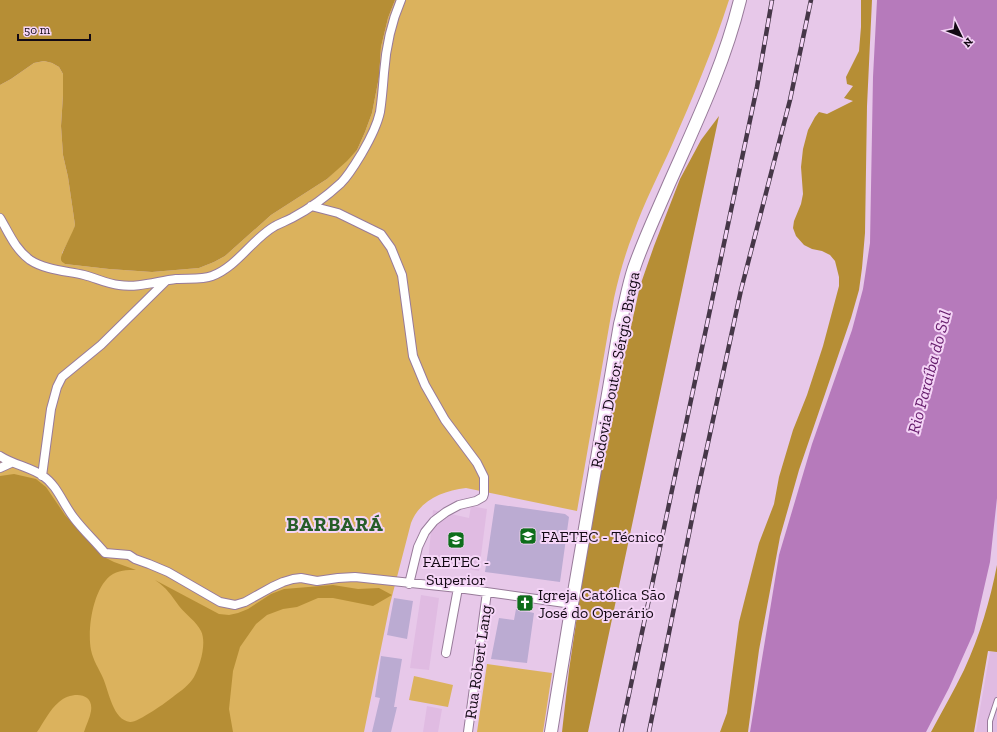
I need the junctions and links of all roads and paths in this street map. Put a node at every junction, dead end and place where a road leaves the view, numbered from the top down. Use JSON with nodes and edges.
{"nodes":[{"id":1,"x":401,"y":0,"type":"edge"},
{"id":2,"x":740,"y":0,"type":"edge"},
{"id":3,"x":310,"y":206,"type":"junction"},
{"id":4,"x":0,"y":218,"type":"edge"},
{"id":5,"x":166,"y":281,"type":"junction"},
{"id":6,"x":0,"y":456,"type":"edge"},
{"id":7,"x":11,"y":463,"type":"junction"},
{"id":8,"x":0,"y":468,"type":"edge"},
{"id":9,"x":42,"y":476,"type":"junction"},
{"id":10,"x":405,"y":583,"type":"junction"},
{"id":11,"x":458,"y":588,"type":"junction"},
{"id":12,"x":488,"y":592,"type":"junction"},
{"id":13,"x":572,"y":604,"type":"junction"},
{"id":14,"x":446,"y":653,"type":"dead end"},
{"id":15,"x":997,"y":700,"type":"edge"},
{"id":16,"x":468,"y":732,"type":"edge"},
{"id":17,"x":551,"y":732,"type":"edge"},
{"id":18,"x":990,"y":732,"type":"edge"}],
"edges":[{"from":1,"to":3,"type":"street"},
{"from":2,"to":13,"type":"main road","name":"Rodovia Doutor Sérgio Braga"},
{"from":3,"to":5,"type":"street"},
{"from":3,"to":10,"type":"street"},
{"from":4,"to":5,"type":"street"},
{"from":5,"to":9,"type":"street"},
{"from":6,"to":7,"type":"street"},
{"from":7,"to":8,"type":"street"},
{"from":7,"to":9,"type":"street"},
{"from":9,"to":10,"type":"street"},
{"from":10,"to":11,"type":"street"},
{"from":11,"to":12,"type":"street"},
{"from":11,"to":14,"type":"street"},
{"from":12,"to":13,"type":"street"},
{"from":12,"to":16,"type":"street","name":"Rua Robert Lang"},
{"from":13,"to":17,"type":"main road","name":"Rodovia Doutor Sérgio Braga"},
{"from":15,"to":18,"type":"lane"}]}
